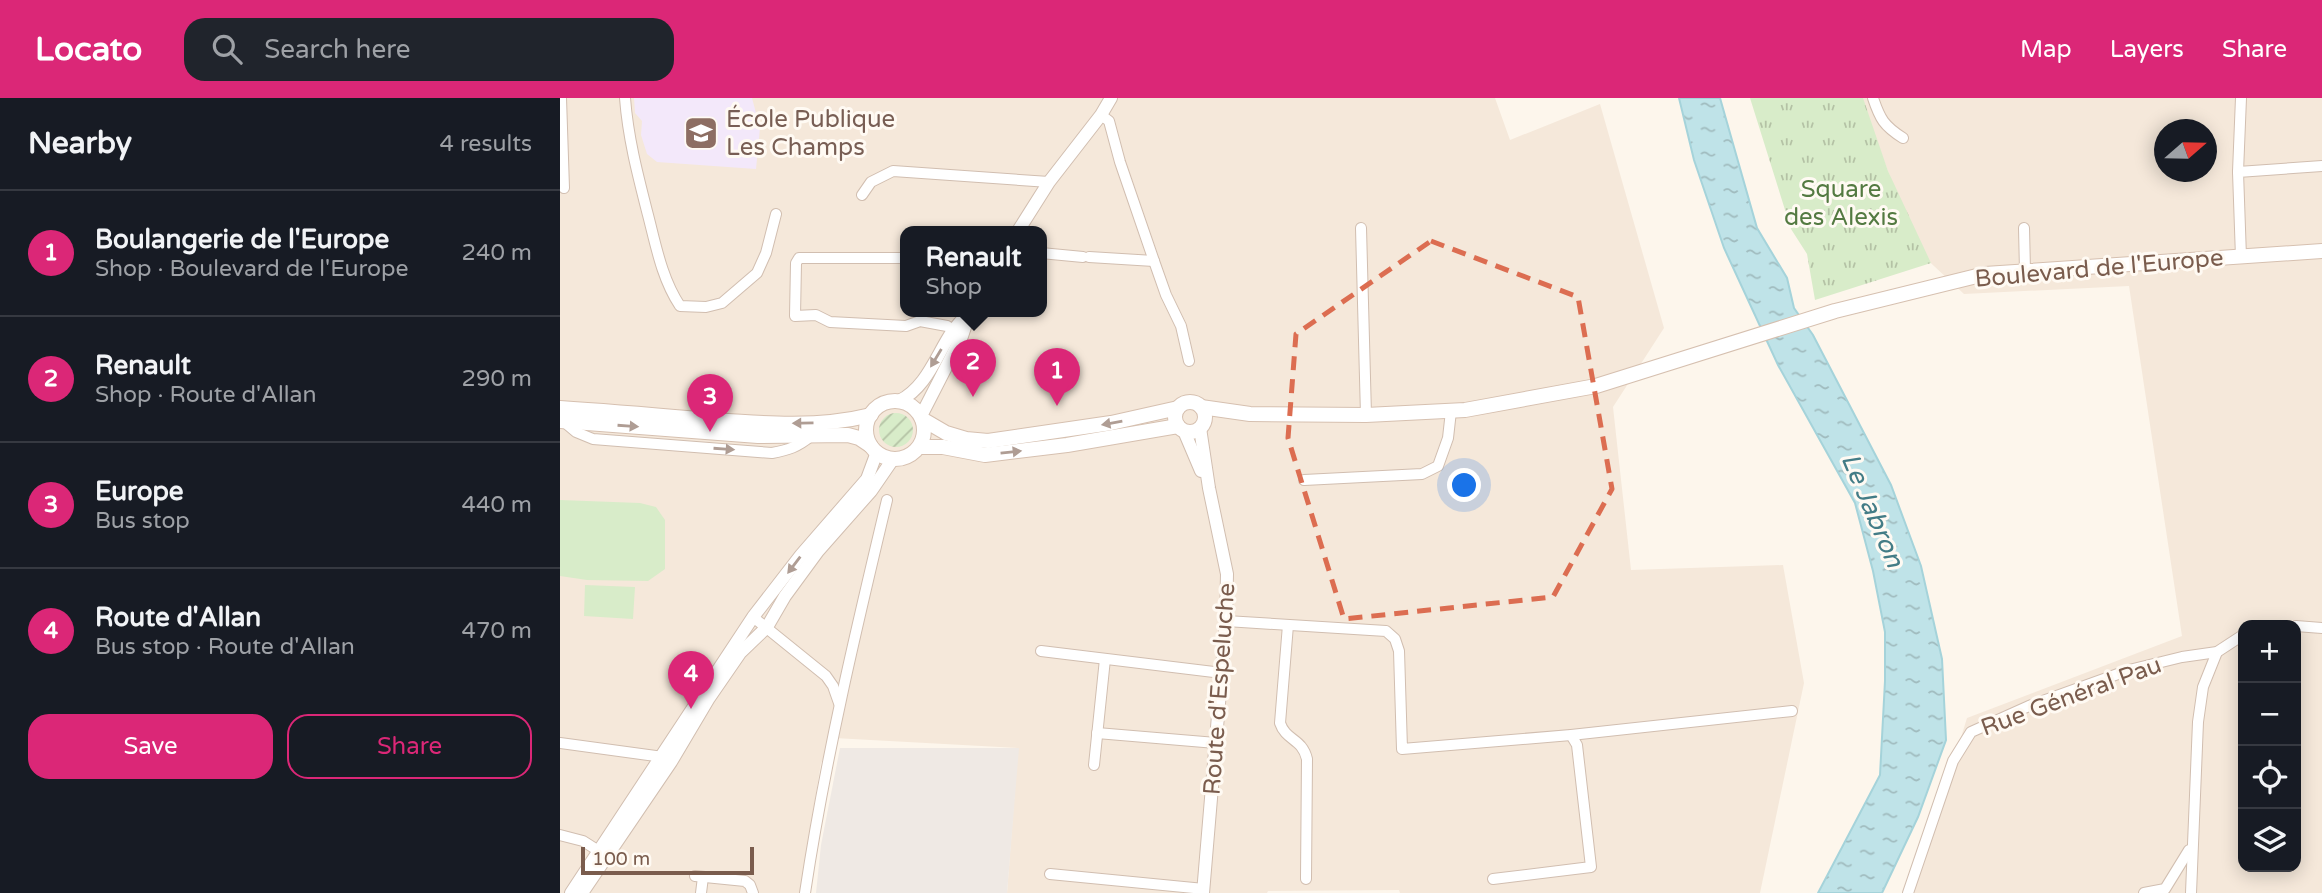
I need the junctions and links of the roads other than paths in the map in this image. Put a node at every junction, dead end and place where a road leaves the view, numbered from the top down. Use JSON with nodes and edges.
{"nodes":[{"id":1,"x":561,"y":98,"type":"edge"},
{"id":2,"x":625,"y":98,"type":"edge"},
{"id":3,"x":1111,"y":98,"type":"edge"},
{"id":4,"x":1873,"y":98,"type":"edge"},
{"id":5,"x":2241,"y":98,"type":"edge"},
{"id":6,"x":1101,"y":115,"type":"junction"},
{"id":7,"x":1903,"y":138,"type":"dead end"},
{"id":8,"x":2322,"y":166,"type":"edge"},
{"id":9,"x":2238,"y":172,"type":"junction"},
{"id":10,"x":1049,"y":181,"type":"junction"},
{"id":11,"x":564,"y":188,"type":"dead end"},
{"id":12,"x":862,"y":195,"type":"dead end"},
{"id":13,"x":776,"y":214,"type":"dead end"},
{"id":14,"x":1021,"y":226,"type":"edge"},
{"id":15,"x":1361,"y":228,"type":"dead end"},
{"id":16,"x":2024,"y":228,"type":"dead end"},
{"id":17,"x":2322,"y":251,"type":"edge"},
{"id":18,"x":1047,"y":254,"type":"edge"},
{"id":19,"x":2241,"y":257,"type":"junction"},
{"id":20,"x":900,"y":258,"type":"edge"},
{"id":21,"x":1154,"y":261,"type":"junction"},
{"id":22,"x":2025,"y":271,"type":"junction"},
{"id":23,"x":966,"y":317,"type":"edge"},
{"id":24,"x":957,"y":333,"type":"junction"},
{"id":25,"x":1189,"y":361,"type":"dead end"},
{"id":26,"x":899,"y":401,"type":"junction"},
{"id":27,"x":1201,"y":407,"type":"junction"},
{"id":28,"x":1178,"y":408,"type":"junction"},
{"id":29,"x":1451,"y":411,"type":"junction"},
{"id":30,"x":1250,"y":414,"type":"junction"},
{"id":31,"x":870,"y":415,"type":"junction"},
{"id":32,"x":1366,"y":415,"type":"junction"},
{"id":33,"x":561,"y":417,"type":"edge"},
{"id":34,"x":922,"y":417,"type":"junction"},
{"id":35,"x":1202,"y":426,"type":"junction"},
{"id":36,"x":1181,"y":428,"type":"junction"},
{"id":37,"x":919,"y":447,"type":"junction"},
{"id":38,"x":874,"y":449,"type":"junction"},
{"id":39,"x":893,"y":459,"type":"junction"},
{"id":40,"x":1304,"y":480,"type":"dead end"},
{"id":41,"x":1209,"y":488,"type":"junction"},
{"id":42,"x":887,"y":500,"type":"dead end"},
{"id":43,"x":753,"y":617,"type":"junction"},
{"id":44,"x":1226,"y":621,"type":"junction"},
{"id":45,"x":1288,"y":625,"type":"junction"},
{"id":46,"x":2301,"y":626,"type":"edge"},
{"id":47,"x":767,"y":627,"type":"junction"},
{"id":48,"x":2322,"y":628,"type":"edge"},
{"id":49,"x":2238,"y":638,"type":"edge"},
{"id":50,"x":1041,"y":650,"type":"dead end"},
{"id":51,"x":2217,"y":652,"type":"junction"},
{"id":52,"x":1105,"y":659,"type":"junction"},
{"id":53,"x":848,"y":669,"type":"junction"},
{"id":54,"x":1222,"y":673,"type":"junction"},
{"id":55,"x":826,"y":676,"type":"junction"},
{"id":56,"x":840,"y":706,"type":"junction"},
{"id":57,"x":1792,"y":711,"type":"dead end"},
{"id":58,"x":1097,"y":733,"type":"junction"},
{"id":59,"x":1571,"y":735,"type":"junction"},
{"id":60,"x":560,"y":743,"type":"edge"},
{"id":61,"x":1216,"y":743,"type":"junction"},
{"id":62,"x":667,"y":759,"type":"junction"},
{"id":63,"x":1094,"y":765,"type":"dead end"},
{"id":64,"x":560,"y":835,"type":"edge"},
{"id":65,"x":2192,"y":845,"type":"junction"},
{"id":66,"x":603,"y":853,"type":"junction"},
{"id":67,"x":1051,"y":874,"type":"dead end"},
{"id":68,"x":1306,"y":879,"type":"dead end"},
{"id":69,"x":1493,"y":879,"type":"dead end"},
{"id":70,"x":1203,"y":891,"type":"edge"},
{"id":71,"x":571,"y":893,"type":"edge"},
{"id":72,"x":582,"y":893,"type":"edge"},
{"id":73,"x":701,"y":893,"type":"edge"},
{"id":74,"x":753,"y":893,"type":"edge"},
{"id":75,"x":805,"y":893,"type":"edge"},
{"id":76,"x":1908,"y":893,"type":"edge"},
{"id":77,"x":2144,"y":893,"type":"edge"},
{"id":78,"x":2191,"y":893,"type":"edge"}],
"edges":[{"from":1,"to":11,"type":"street"},
{"from":2,"to":13,"type":"street"},
{"from":3,"to":6,"type":"street"},
{"from":4,"to":7,"type":"street"},
{"from":5,"to":9,"type":"street"},
{"from":6,"to":10,"type":"street"},
{"from":6,"to":21,"type":"street"},
{"from":8,"to":9,"type":"street"},
{"from":9,"to":19,"type":"street"},
{"from":10,"to":12,"type":"street"},
{"from":10,"to":14,"type":"street"},
{"from":15,"to":32,"type":"street"},
{"from":16,"to":22,"type":"street"},
{"from":17,"to":19,"type":"main road","name":"Boulevard de l'Europe"},
{"from":18,"to":21,"type":"street"},
{"from":19,"to":22,"type":"main road","name":"Boulevard de l'Europe"},
{"from":20,"to":24,"type":"street"},
{"from":21,"to":25,"type":"street"},
{"from":22,"to":29,"type":"main road","name":"Boulevard de l'Europe"},
{"from":23,"to":24,"type":"street"},
{"from":24,"to":26,"type":"street","one_way":true},
{"from":24,"to":34,"type":"street"},
{"from":26,"to":31,"type":"main road"},
{"from":26,"to":34,"type":"main road"},
{"from":27,"to":28,"type":"main road"},
{"from":27,"to":30,"type":"main road"},
{"from":27,"to":35,"type":"main road"},
{"from":28,"to":34,"type":"main road","one_way":true},
{"from":28,"to":36,"type":"main road"},
{"from":29,"to":32,"type":"main road"},
{"from":29,"to":40,"type":"street"},
{"from":30,"to":32,"type":"main road"},
{"from":30,"to":35,"type":"main road"},
{"from":31,"to":33,"type":"main road","one_way":true},
{"from":31,"to":38,"type":"main road"},
{"from":33,"to":38,"type":"main road","one_way":true},
{"from":34,"to":37,"type":"main road"},
{"from":35,"to":36,"type":"main road"},
{"from":35,"to":41,"type":"street","name":"Route d'Espeluche"},
{"from":37,"to":36,"type":"main road","one_way":true},
{"from":36,"to":41,"type":"street","name":"Route d'Espeluche"},
{"from":37,"to":39,"type":"main road"},
{"from":38,"to":39,"type":"main road"},
{"from":38,"to":43,"type":"street","one_way":true},
{"from":39,"to":47,"type":"street"},
{"from":41,"to":44,"type":"street","name":"Route d'Espeluche"},
{"from":42,"to":53,"type":"street"},
{"from":43,"to":47,"type":"street"},
{"from":43,"to":62,"type":"street"},
{"from":44,"to":45,"type":"street"},
{"from":44,"to":54,"type":"street","name":"Route d'Espeluche"},
{"from":45,"to":59,"type":"street"},
{"from":45,"to":68,"type":"street"},
{"from":46,"to":48,"type":"street"},
{"from":47,"to":55,"type":"street"},
{"from":47,"to":62,"type":"street"},
{"from":49,"to":51,"type":"street","name":"Rue Général Pau"},
{"from":50,"to":52,"type":"street"},
{"from":51,"to":65,"type":"street"},
{"from":51,"to":76,"type":"street","name":"Rue Général Pau"},
{"from":52,"to":54,"type":"street"},
{"from":52,"to":58,"type":"street"},
{"from":53,"to":55,"type":"street"},
{"from":53,"to":56,"type":"street"},
{"from":54,"to":61,"type":"street","name":"Route d'Espeluche"},
{"from":55,"to":56,"type":"street"},
{"from":56,"to":75,"type":"street"},
{"from":57,"to":59,"type":"street"},
{"from":58,"to":61,"type":"street"},
{"from":58,"to":63,"type":"street"},
{"from":59,"to":69,"type":"street"},
{"from":60,"to":62,"type":"street"},
{"from":61,"to":70,"type":"street","name":"Route d'Espeluche"},
{"from":62,"to":66,"type":"street"},
{"from":64,"to":66,"type":"street"},
{"from":65,"to":77,"type":"street"},
{"from":65,"to":78,"type":"street"},
{"from":66,"to":71,"type":"street"},
{"from":66,"to":72,"type":"street"},
{"from":67,"to":70,"type":"street"},
{"from":73,"to":74,"type":"street"}]}
